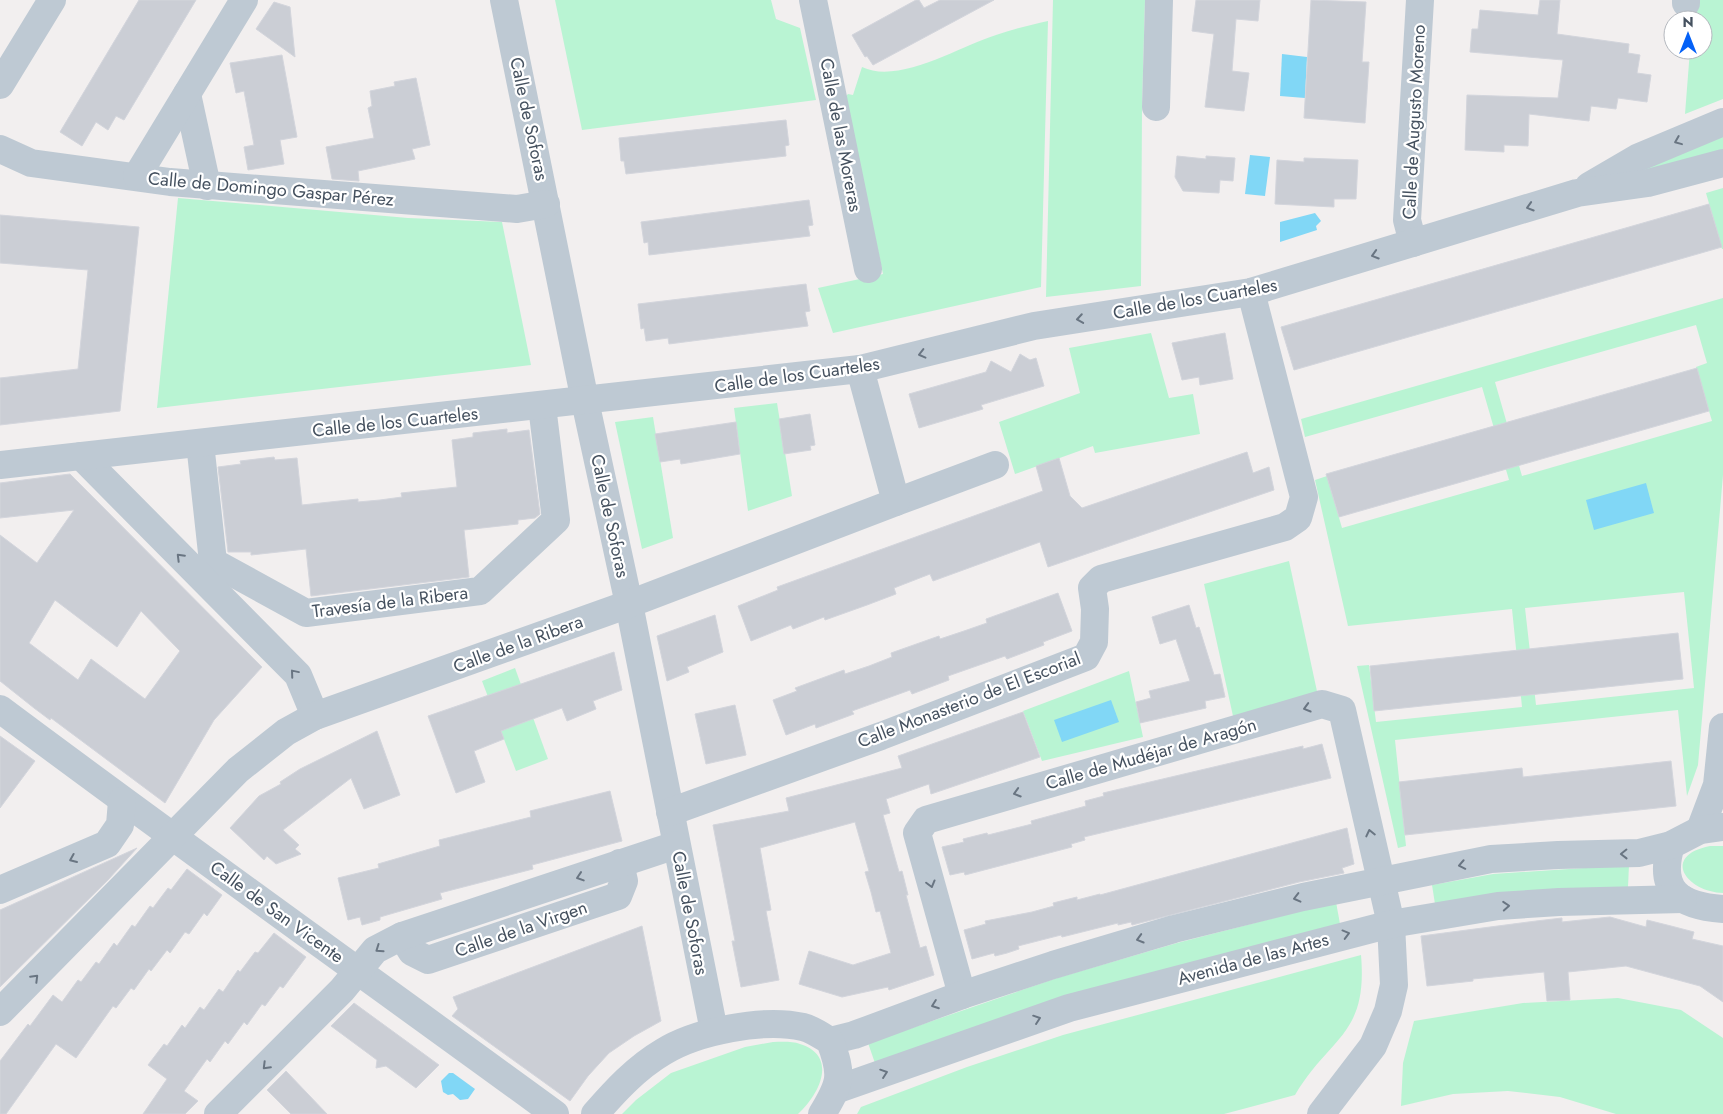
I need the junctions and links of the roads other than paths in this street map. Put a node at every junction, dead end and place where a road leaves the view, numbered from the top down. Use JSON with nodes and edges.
{"nodes":[{"id":1,"x":52,"y":0,"type":"edge"},
{"id":2,"x":244,"y":0,"type":"edge"},
{"id":3,"x":504,"y":0,"type":"edge"},
{"id":4,"x":813,"y":0,"type":"edge"},
{"id":5,"x":1159,"y":0,"type":"edge"},
{"id":6,"x":1420,"y":0,"type":"edge"},
{"id":7,"x":0,"y":85,"type":"edge"},
{"id":8,"x":187,"y":94,"type":"junction"},
{"id":9,"x":1156,"y":107,"type":"dead end"},
{"id":10,"x":1723,"y":122,"type":"edge"},
{"id":11,"x":0,"y":149,"type":"edge"},
{"id":12,"x":1723,"y":163,"type":"edge"},
{"id":13,"x":137,"y":176,"type":"junction"},
{"id":14,"x":207,"y":186,"type":"junction"},
{"id":15,"x":1577,"y":193,"type":"junction"},
{"id":16,"x":546,"y":204,"type":"junction"},
{"id":17,"x":1413,"y":243,"type":"junction"},
{"id":18,"x":868,"y":269,"type":"dead end"},
{"id":19,"x":1251,"y":292,"type":"junction"},
{"id":20,"x":860,"y":369,"type":"junction"},
{"id":21,"x":585,"y":401,"type":"junction"},
{"id":22,"x":542,"y":406,"type":"junction"},
{"id":23,"x":200,"y":443,"type":"junction"},
{"id":24,"x":81,"y":456,"type":"junction"},
{"id":25,"x":0,"y":465,"type":"edge"},
{"id":26,"x":995,"y":465,"type":"dead end"},
{"id":27,"x":896,"y":502,"type":"junction"},
{"id":28,"x":629,"y":604,"type":"junction"},
{"id":29,"x":0,"y":709,"type":"edge"},
{"id":30,"x":315,"y":716,"type":"junction"},
{"id":31,"x":1723,"y":726,"type":"edge"},
{"id":32,"x":122,"y":801,"type":"junction"},
{"id":33,"x":670,"y":812,"type":"junction"},
{"id":34,"x":1711,"y":828,"type":"edge"},
{"id":35,"x":173,"y":836,"type":"junction"},
{"id":36,"x":108,"y":844,"type":"junction"},
{"id":37,"x":676,"y":845,"type":"junction"},
{"id":38,"x":1671,"y":845,"type":"junction"},
{"id":39,"x":1379,"y":881,"type":"junction"},
{"id":40,"x":128,"y":883,"type":"junction"},
{"id":41,"x":0,"y":890,"type":"edge"},
{"id":42,"x":1683,"y":899,"type":"junction"},
{"id":43,"x":1723,"y":909,"type":"edge"},
{"id":44,"x":1391,"y":924,"type":"junction"},
{"id":45,"x":358,"y":970,"type":"junction"},
{"id":46,"x":962,"y":995,"type":"junction"},
{"id":47,"x":0,"y":1012,"type":"edge"},
{"id":48,"x":714,"y":1031,"type":"junction"},
{"id":49,"x":830,"y":1041,"type":"junction"},
{"id":50,"x":838,"y":1088,"type":"junction"},
{"id":51,"x":1322,"y":1113,"type":"edge"},
{"id":52,"x":218,"y":1114,"type":"edge"},
{"id":53,"x":555,"y":1114,"type":"edge"},
{"id":54,"x":595,"y":1114,"type":"edge"},
{"id":55,"x":822,"y":1114,"type":"edge"}],
"edges":[{"from":1,"to":7,"type":"street"},
{"from":2,"to":8,"type":"street"},
{"from":3,"to":16,"type":"street","name":"Calle de Soforas"},
{"from":4,"to":18,"type":"street","name":"Calle de las Moreras"},
{"from":5,"to":9,"type":"street"},
{"from":6,"to":17,"type":"street","name":"Calle de Augusto Moreno"},
{"from":8,"to":13,"type":"street"},
{"from":8,"to":14,"type":"street"},
{"from":10,"to":15,"type":"street","name":"Calle de los Cuarteles","one_way":true},
{"from":11,"to":13,"type":"street","name":"Calle de Domingo Gaspar Pérez"},
{"from":12,"to":15,"type":"street","name":"Calle de los Cuarteles"},
{"from":13,"to":14,"type":"street","name":"Calle de Domingo Gaspar Pérez"},
{"from":14,"to":16,"type":"street","name":"Calle de Domingo Gaspar Pérez"},
{"from":15,"to":17,"type":"street","name":"Calle de los Cuarteles","one_way":true},
{"from":16,"to":21,"type":"street","name":"Calle de Soforas"},
{"from":17,"to":19,"type":"street","name":"Calle de los Cuarteles","one_way":true},
{"from":19,"to":20,"type":"street","name":"Calle de los Cuarteles","one_way":true},
{"from":19,"to":33,"type":"street","name":"Calle Monasterio de El Escorial"},
{"from":20,"to":21,"type":"street","name":"Calle de los Cuarteles"},
{"from":20,"to":27,"type":"street"},
{"from":21,"to":22,"type":"street","name":"Calle de los Cuarteles"},
{"from":21,"to":28,"type":"street","name":"Calle de Soforas"},
{"from":22,"to":23,"type":"street","name":"Calle de los Cuarteles"},
{"from":22,"to":23,"type":"street","name":"Travesía de la Ribera"},
{"from":23,"to":24,"type":"street","name":"Calle de los Cuarteles"},
{"from":24,"to":25,"type":"street","name":"Calle de los Cuarteles"},
{"from":30,"to":24,"type":"street","one_way":true},
{"from":26,"to":27,"type":"street","name":"Calle de la Ribera"},
{"from":27,"to":28,"type":"street","name":"Calle de la Ribera"},
{"from":28,"to":30,"type":"street","name":"Calle de la Ribera"},
{"from":28,"to":33,"type":"street","name":"Calle de Soforas"},
{"from":29,"to":32,"type":"street","name":"Calle de San Vicente"},
{"from":30,"to":35,"type":"street","name":"Calle de la Ribera"},
{"from":31,"to":34,"type":"street"},
{"from":32,"to":35,"type":"street","name":"Calle de San Vicente"},
{"from":32,"to":36,"type":"street"},
{"from":33,"to":37,"type":"street","name":"Calle de Soforas"},
{"from":34,"to":38,"type":"street"},
{"from":35,"to":40,"type":"street","name":"Calle de la Ribera"},
{"from":35,"to":45,"type":"street","name":"Calle de San Vicente"},
{"from":36,"to":40,"type":"street"},
{"from":36,"to":41,"type":"street","one_way":true},
{"from":37,"to":45,"type":"street","name":"Calle de la Virgen","one_way":true},
{"from":37,"to":48,"type":"street","name":"Calle de Soforas"},
{"from":38,"to":39,"type":"street","one_way":true},
{"from":38,"to":42,"type":"street"},
{"from":39,"to":44,"type":"street","name":"Calle de Mudéjar de Aragón"},
{"from":39,"to":46,"type":"street","one_way":true},
{"from":39,"to":46,"type":"street","name":"Calle de Mudéjar de Aragón","one_way":true},
{"from":47,"to":40,"type":"street","name":"Calle de la Ribera","one_way":true},
{"from":42,"to":43,"type":"street"},
{"from":44,"to":42,"type":"street","name":"Avenida de las Artes","one_way":true},
{"from":50,"to":44,"type":"street","name":"Avenida de las Artes","one_way":true},
{"from":44,"to":51,"type":"street","name":"Calle de Mudéjar de Aragón"},
{"from":45,"to":52,"type":"street","name":"Calle de la Virgen","one_way":true},
{"from":45,"to":53,"type":"street","name":"Calle de San Vicente"},
{"from":46,"to":49,"type":"street","one_way":true},
{"from":48,"to":49,"type":"street"},
{"from":48,"to":54,"type":"street"},
{"from":49,"to":50,"type":"street"},
{"from":50,"to":55,"type":"street"}]}
